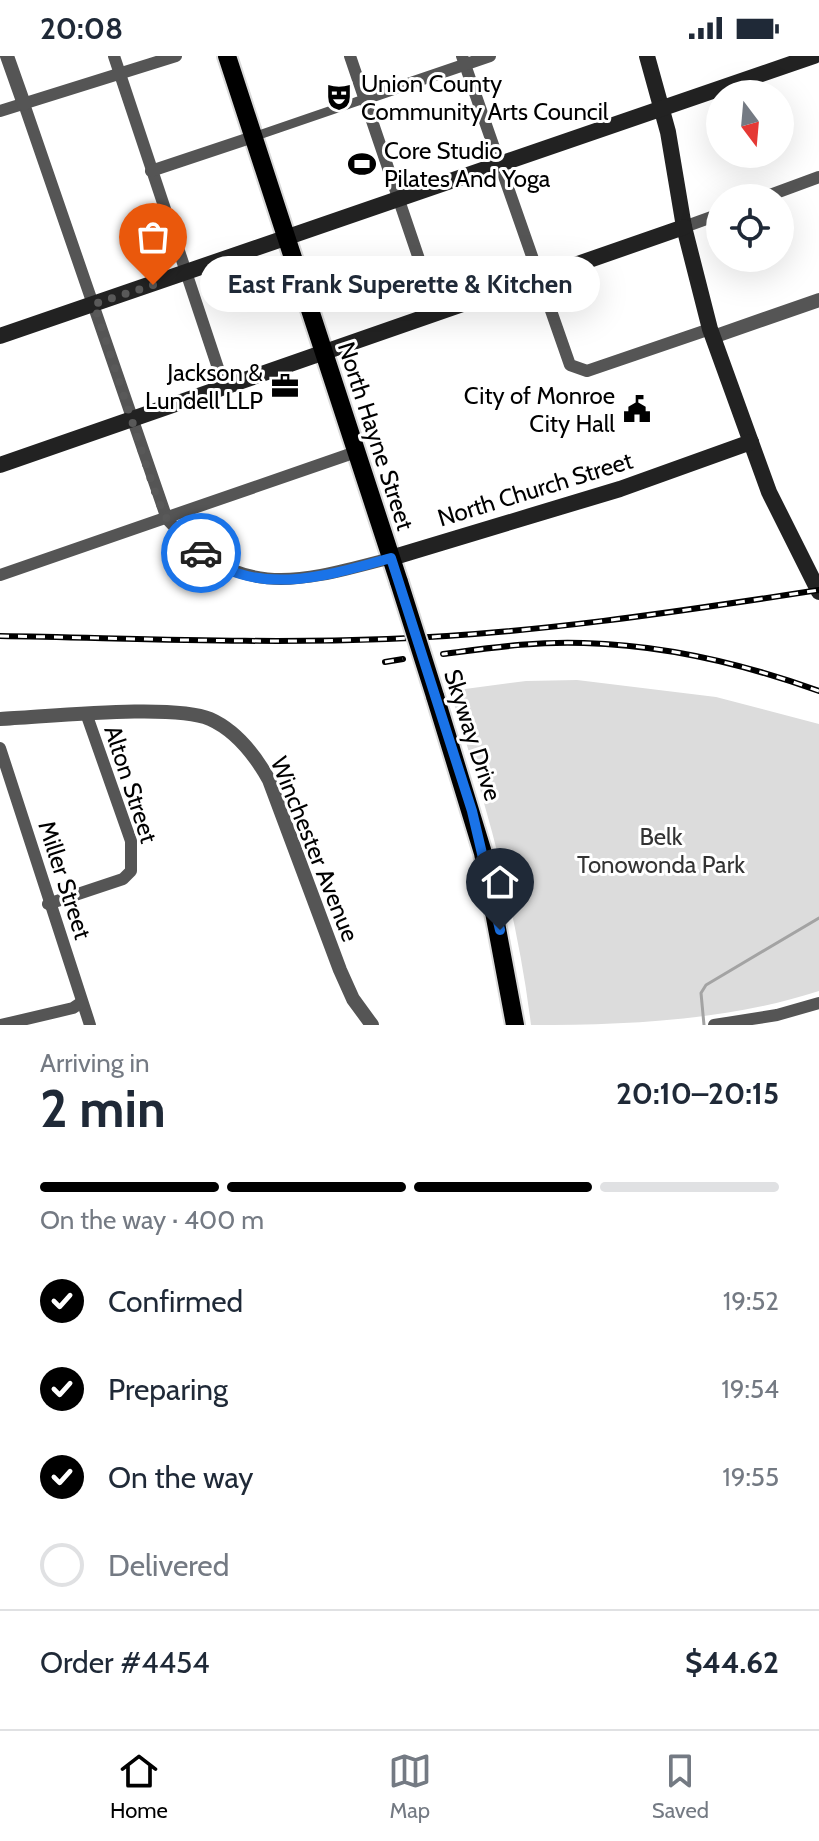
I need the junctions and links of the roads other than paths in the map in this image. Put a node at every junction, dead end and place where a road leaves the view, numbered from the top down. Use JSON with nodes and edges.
{"nodes":[{"id":1,"x":7,"y":56,"type":"edge"},
{"id":2,"x":114,"y":56,"type":"edge"},
{"id":3,"x":176,"y":56,"type":"edge"},
{"id":4,"x":227,"y":56,"type":"edge"},
{"id":5,"x":350,"y":56,"type":"edge"},
{"id":6,"x":490,"y":56,"type":"edge"},
{"id":7,"x":647,"y":56,"type":"edge"},
{"id":8,"x":814,"y":56,"type":"edge"},
{"id":9,"x":464,"y":60,"type":"edge"},
{"id":10,"x":120,"y":74,"type":"junction"},
{"id":11,"x":364,"y":99,"type":"junction"},
{"id":12,"x":24,"y":104,"type":"junction"},
{"id":13,"x":662,"y":110,"type":"junction"},
{"id":14,"x":0,"y":111,"type":"edge"},
{"id":15,"x":253,"y":137,"type":"junction"},
{"id":16,"x":500,"y":166,"type":"junction"},
{"id":17,"x":151,"y":171,"type":"junction"},
{"id":18,"x":819,"y":177,"type":"edge"},
{"id":19,"x":794,"y":186,"type":"edge"},
{"id":20,"x":399,"y":201,"type":"junction"},
{"id":21,"x":706,"y":219,"type":"edge"},
{"id":22,"x":684,"y":227,"type":"junction"},
{"id":23,"x":287,"y":239,"type":"junction"},
{"id":24,"x":185,"y":275,"type":"junction"},
{"id":25,"x":540,"y":277,"type":"junction"},
{"id":26,"x":819,"y":300,"type":"edge"},
{"id":27,"x":94,"y":304,"type":"junction"},
{"id":28,"x":437,"y":312,"type":"junction"},
{"id":29,"x":711,"y":333,"type":"junction"},
{"id":30,"x":0,"y":336,"type":"edge"},
{"id":31,"x":323,"y":351,"type":"junction"},
{"id":32,"x":224,"y":386,"type":"junction"},
{"id":33,"x":131,"y":419,"type":"junction"},
{"id":34,"x":751,"y":442,"type":"junction"},
{"id":35,"x":356,"y":452,"type":"junction"},
{"id":36,"x":0,"y":465,"type":"edge"},
{"id":37,"x":167,"y":519,"type":"junction"},
{"id":38,"x":391,"y":558,"type":"junction"},
{"id":39,"x":0,"y":575,"type":"edge"},
{"id":40,"x":819,"y":592,"type":"edge"},
{"id":41,"x":87,"y":716,"type":"junction"},
{"id":42,"x":0,"y":719,"type":"edge"},
{"id":43,"x":0,"y":748,"type":"edge"},
{"id":44,"x":48,"y":904,"type":"junction"},
{"id":45,"x":82,"y":1002,"type":"junction"},
{"id":46,"x":819,"y":1003,"type":"edge"},
{"id":47,"x":1,"y":1025,"type":"edge"},
{"id":48,"x":90,"y":1025,"type":"edge"},
{"id":49,"x":372,"y":1025,"type":"edge"},
{"id":50,"x":515,"y":1025,"type":"edge"},
{"id":51,"x":714,"y":1025,"type":"edge"}],
"edges":[{"from":1,"to":12,"type":"street"},
{"from":2,"to":10,"type":"street"},
{"from":3,"to":10,"type":"street"},
{"from":4,"to":15,"type":"main road","name":"North Hayne Street"},
{"from":5,"to":11,"type":"street"},
{"from":6,"to":9,"type":"street"},
{"from":7,"to":13,"type":"main road"},
{"from":8,"to":13,"type":"main road"},
{"from":9,"to":11,"type":"street"},
{"from":9,"to":16,"type":"street"},
{"from":10,"to":12,"type":"street"},
{"from":10,"to":17,"type":"street"},
{"from":11,"to":15,"type":"street"},
{"from":11,"to":20,"type":"street"},
{"from":12,"to":14,"type":"street"},
{"from":12,"to":27,"type":"street","name":"North Church Street"},
{"from":13,"to":16,"type":"main road"},
{"from":13,"to":22,"type":"main road"},
{"from":15,"to":17,"type":"street"},
{"from":15,"to":23,"type":"main road","name":"North Hayne Street"},
{"from":16,"to":20,"type":"main road"},
{"from":16,"to":25,"type":"street"},
{"from":17,"to":24,"type":"street"},
{"from":18,"to":19,"type":"street"},
{"from":20,"to":23,"type":"main road"},
{"from":20,"to":28,"type":"street"},
{"from":21,"to":22,"type":"street"},
{"from":22,"to":25,"type":"main road"},
{"from":22,"to":29,"type":"main road"},
{"from":23,"to":24,"type":"main road"},
{"from":23,"to":31,"type":"main road","name":"North Hayne Street"},
{"from":24,"to":27,"type":"main road"},
{"from":24,"to":32,"type":"street"},
{"from":25,"to":28,"type":"main road"},
{"from":25,"to":29,"type":"street"},
{"from":26,"to":29,"type":"street"},
{"from":27,"to":30,"type":"main road"},
{"from":27,"to":33,"type":"street","name":"North Church Street"},
{"from":28,"to":31,"type":"main road"},
{"from":29,"to":34,"type":"main road"},
{"from":31,"to":32,"type":"main road"},
{"from":31,"to":35,"type":"main road","name":"North Hayne Street"},
{"from":32,"to":33,"type":"main road"},
{"from":33,"to":36,"type":"main road"},
{"from":33,"to":37,"type":"street","name":"North Church Street"},
{"from":34,"to":38,"type":"main road","name":"North Church Street"},
{"from":34,"to":40,"type":"main road"},
{"from":35,"to":37,"type":"street"},
{"from":35,"to":38,"type":"main road","name":"North Hayne Street"},
{"from":37,"to":38,"type":"street","name":"North Church Street"},
{"from":37,"to":39,"type":"street"},
{"from":38,"to":50,"type":"main road","name":"Skyway Drive","bridge":true},
{"from":41,"to":42,"type":"street","name":"Winchester Avenue"},
{"from":41,"to":44,"type":"street","name":"Alton Street"},
{"from":41,"to":49,"type":"street","name":"Winchester Avenue"},
{"from":43,"to":44,"type":"street","name":"Miller Street"},
{"from":44,"to":45,"type":"street","name":"Miller Street"},
{"from":45,"to":47,"type":"street"},
{"from":45,"to":48,"type":"street","name":"Miller Street"},
{"from":46,"to":51,"type":"street"}]}
